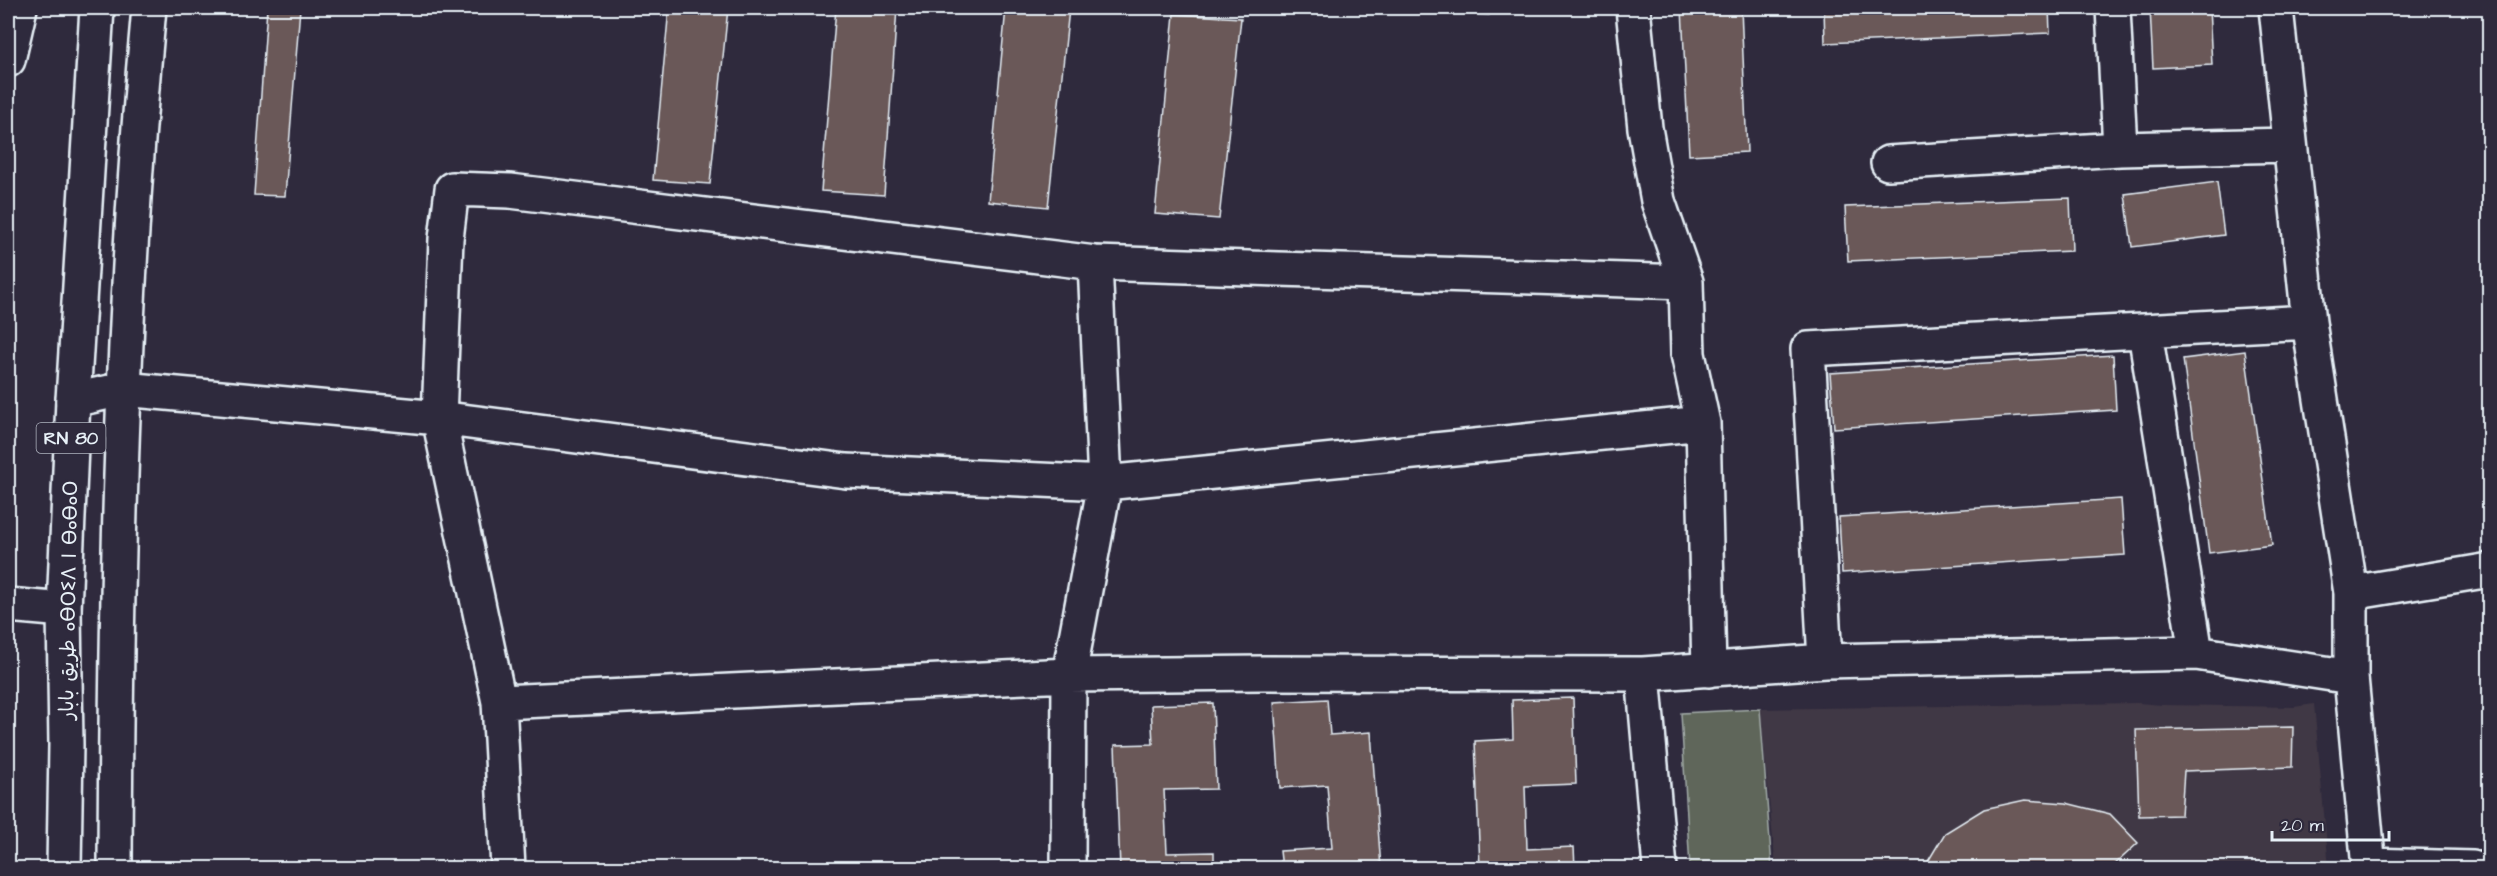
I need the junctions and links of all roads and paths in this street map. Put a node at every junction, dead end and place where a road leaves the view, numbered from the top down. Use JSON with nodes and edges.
{"nodes":[{"id":1,"x":20,"y":8,"type":"edge"},
{"id":2,"x":97,"y":8,"type":"edge"},
{"id":3,"x":149,"y":8,"type":"edge"},
{"id":4,"x":1633,"y":8,"type":"edge"},
{"id":5,"x":2113,"y":8,"type":"edge"},
{"id":6,"x":2276,"y":8,"type":"edge"},
{"id":7,"x":8,"y":60,"type":"edge"},
{"id":8,"x":2289,"y":145,"type":"junction"},
{"id":9,"x":2120,"y":148,"type":"junction"},
{"id":10,"x":1888,"y":163,"type":"dead end"},
{"id":11,"x":1095,"y":263,"type":"junction"},
{"id":12,"x":1686,"y":282,"type":"junction"},
{"id":13,"x":2309,"y":322,"type":"junction"},
{"id":14,"x":2145,"y":332,"type":"junction"},
{"id":15,"x":123,"y":389,"type":"junction"},
{"id":16,"x":73,"y":400,"type":"junction"},
{"id":17,"x":439,"y":418,"type":"junction"},
{"id":18,"x":1703,"y":423,"type":"junction"},
{"id":19,"x":1104,"y":483,"type":"junction"},
{"id":20,"x":2490,"y":570,"type":"edge"},
{"id":21,"x":2351,"y":593,"type":"junction"},
{"id":22,"x":8,"y":605,"type":"edge"},
{"id":23,"x":64,"y":610,"type":"junction"},
{"id":24,"x":2196,"y":653,"type":"junction"},
{"id":25,"x":1826,"y":661,"type":"junction"},
{"id":26,"x":1709,"y":670,"type":"junction"},
{"id":27,"x":1643,"y":674,"type":"junction"},
{"id":28,"x":1069,"y":675,"type":"junction"},
{"id":29,"x":2350,"y":677,"type":"junction"},
{"id":30,"x":499,"y":702,"type":"junction"},
{"id":31,"x":2369,"y":867,"type":"edge"},
{"id":32,"x":64,"y":868,"type":"edge"},
{"id":33,"x":115,"y":868,"type":"edge"},
{"id":34,"x":508,"y":868,"type":"edge"},
{"id":35,"x":1068,"y":868,"type":"edge"},
{"id":36,"x":1660,"y":868,"type":"edge"},
{"id":37,"x":2473,"y":868,"type":"edge"}],
"edges":[{"from":1,"to":7,"type":"street"},
{"from":2,"to":16,"type":"street","name":"طريق بابار ⴰⴱⵔⵉⴷ ⵏ ⴱⴰⴱⴰⵔ","number":"RN 80"},
{"from":3,"to":15,"type":"street","number":"RN 80"},
{"from":4,"to":12,"type":"street"},
{"from":5,"to":9,"type":"street"},
{"from":6,"to":8,"type":"street"},
{"from":8,"to":9,"type":"street"},
{"from":8,"to":13,"type":"street"},
{"from":9,"to":10,"type":"street"},
{"from":11,"to":12,"type":"street"},
{"from":11,"to":17,"type":"street"},
{"from":11,"to":19,"type":"street"},
{"from":12,"to":18,"type":"street"},
{"from":13,"to":14,"type":"street"},
{"from":13,"to":21,"type":"street"},
{"from":14,"to":24,"type":"street"},
{"from":14,"to":25,"type":"street"},
{"from":15,"to":16,"type":"street"},
{"from":15,"to":17,"type":"street"},
{"from":15,"to":33,"type":"street","number":"RN 80"},
{"from":16,"to":23,"type":"street","name":"طريق بابار ⴰⴱⵔⵉⴷ ⵏ ⴱⴰⴱⴰⵔ","number":"RN 80"},
{"from":17,"to":19,"type":"street"},
{"from":17,"to":30,"type":"street"},
{"from":18,"to":19,"type":"street"},
{"from":18,"to":26,"type":"street"},
{"from":19,"to":28,"type":"street"},
{"from":20,"to":21,"type":"street"},
{"from":21,"to":29,"type":"street"},
{"from":22,"to":23,"type":"street"},
{"from":23,"to":32,"type":"street","name":"طريق بابار ⴰⴱⵔⵉⴷ ⵏ ⴱⴰⴱⴰⵔ","number":"RN 80"},
{"from":24,"to":25,"type":"street"},
{"from":24,"to":29,"type":"street"},
{"from":25,"to":26,"type":"street"},
{"from":26,"to":27,"type":"street"},
{"from":27,"to":28,"type":"street"},
{"from":27,"to":36,"type":"street"},
{"from":28,"to":30,"type":"street"},
{"from":28,"to":35,"type":"street"},
{"from":29,"to":31,"type":"street"},
{"from":30,"to":34,"type":"street"},
{"from":31,"to":37,"type":"street"}]}
